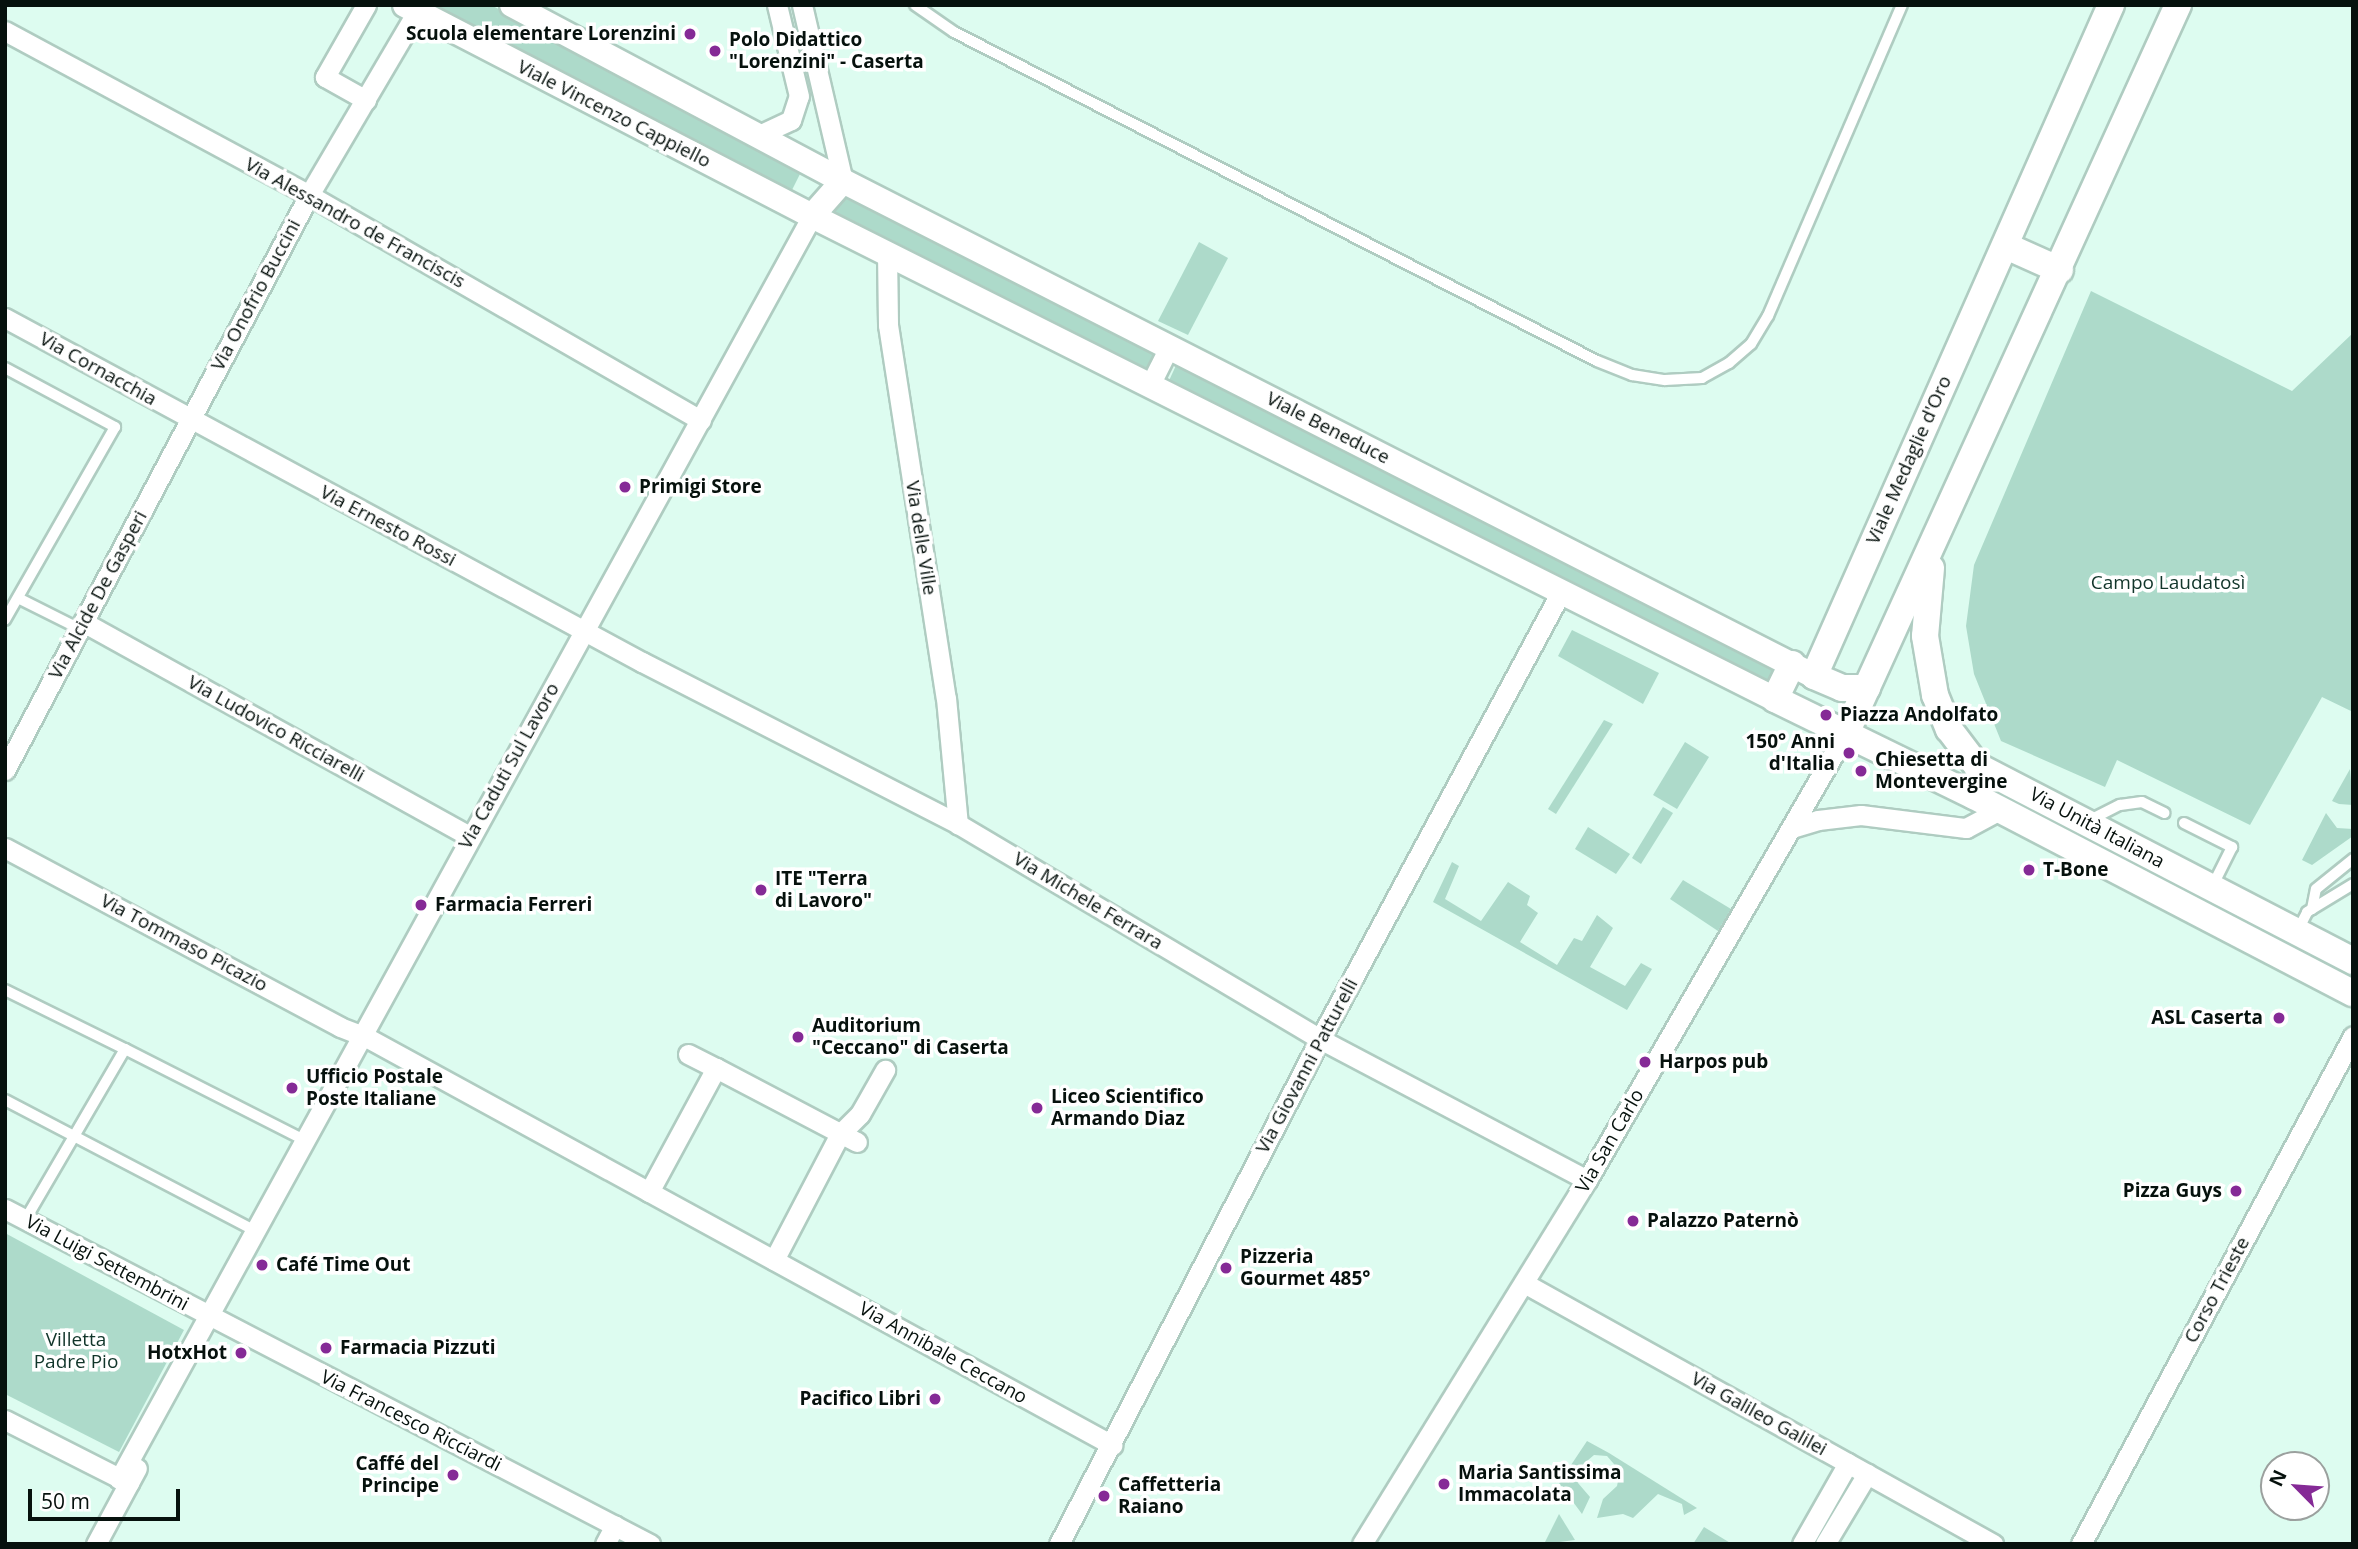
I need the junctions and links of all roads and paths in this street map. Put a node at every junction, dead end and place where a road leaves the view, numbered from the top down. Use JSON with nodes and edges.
{"nodes":[{"id":1,"x":366,"y":5,"type":"edge"},
{"id":2,"x":512,"y":5,"type":"edge"},
{"id":3,"x":776,"y":5,"type":"edge"},
{"id":4,"x":802,"y":5,"type":"edge"},
{"id":5,"x":915,"y":5,"type":"edge"},
{"id":6,"x":1902,"y":5,"type":"edge"},
{"id":7,"x":2111,"y":5,"type":"edge"},
{"id":8,"x":2178,"y":5,"type":"edge"},
{"id":9,"x":414,"y":7,"type":"edge"},
{"id":10,"x":5,"y":31,"type":"edge"},
{"id":11,"x":366,"y":100,"type":"junction"},
{"id":12,"x":761,"y":134,"type":"junction"},
{"id":13,"x":842,"y":181,"type":"junction"},
{"id":14,"x":309,"y":195,"type":"junction"},
{"id":15,"x":812,"y":216,"type":"junction"},
{"id":16,"x":2006,"y":246,"type":"junction"},
{"id":17,"x":887,"y":252,"type":"junction"},
{"id":18,"x":2060,"y":270,"type":"junction"},
{"id":19,"x":5,"y":318,"type":"edge"},
{"id":20,"x":1169,"y":347,"type":"junction"},
{"id":21,"x":5,"y":368,"type":"edge"},
{"id":22,"x":1150,"y":385,"type":"junction"},
{"id":23,"x":190,"y":420,"type":"junction"},
{"id":24,"x":701,"y":420,"type":"junction"},
{"id":25,"x":1934,"y":542,"type":"junction"},
{"id":26,"x":1561,"y":592,"type":"junction"},
{"id":27,"x":18,"y":598,"type":"junction"},
{"id":28,"x":5,"y":620,"type":"edge"},
{"id":29,"x":82,"y":625,"type":"junction"},
{"id":30,"x":585,"y":631,"type":"junction"},
{"id":31,"x":1803,"y":670,"type":"junction"},
{"id":32,"x":1867,"y":689,"type":"junction"},
{"id":33,"x":1775,"y":699,"type":"junction"},
{"id":34,"x":1847,"y":732,"type":"junction"},
{"id":35,"x":5,"y":770,"type":"edge"},
{"id":36,"x":2001,"y":809,"type":"junction"},
{"id":37,"x":2165,"y":813,"type":"dead end"},
{"id":38,"x":2086,"y":823,"type":"junction"},
{"id":39,"x":2185,"y":823,"type":"dead end"},
{"id":40,"x":958,"y":824,"type":"junction"},
{"id":41,"x":1792,"y":828,"type":"junction"},
{"id":42,"x":469,"y":836,"type":"junction"},
{"id":43,"x":5,"y":848,"type":"edge"},
{"id":44,"x":2353,"y":859,"type":"edge"},
{"id":45,"x":2353,"y":884,"type":"edge"},
{"id":46,"x":2211,"y":888,"type":"junction"},
{"id":47,"x":2312,"y":909,"type":"junction"},
{"id":48,"x":2297,"y":932,"type":"junction"},
{"id":49,"x":2353,"y":961,"type":"edge"},
{"id":50,"x":5,"y":990,"type":"edge"},
{"id":51,"x":2353,"y":993,"type":"edge"},
{"id":52,"x":363,"y":1035,"type":"junction"},
{"id":53,"x":2353,"y":1036,"type":"edge"},
{"id":54,"x":1320,"y":1039,"type":"junction"},
{"id":55,"x":125,"y":1049,"type":"junction"},
{"id":56,"x":688,"y":1054,"type":"dead end"},
{"id":57,"x":716,"y":1068,"type":"junction"},
{"id":58,"x":885,"y":1070,"type":"dead end"},
{"id":59,"x":5,"y":1100,"type":"edge"},
{"id":60,"x":73,"y":1138,"type":"junction"},
{"id":61,"x":848,"y":1138,"type":"junction"},
{"id":62,"x":307,"y":1142,"type":"junction"},
{"id":63,"x":1587,"y":1180,"type":"junction"},
{"id":64,"x":649,"y":1192,"type":"junction"},
{"id":65,"x":5,"y":1209,"type":"edge"},
{"id":66,"x":25,"y":1220,"type":"junction"},
{"id":67,"x":256,"y":1231,"type":"junction"},
{"id":68,"x":774,"y":1260,"type":"junction"},
{"id":69,"x":1524,"y":1283,"type":"junction"},
{"id":70,"x":212,"y":1320,"type":"junction"},
{"id":71,"x":5,"y":1420,"type":"edge"},
{"id":72,"x":1112,"y":1445,"type":"junction"},
{"id":73,"x":1848,"y":1463,"type":"junction"},
{"id":74,"x":1867,"y":1474,"type":"junction"},
{"id":75,"x":124,"y":1481,"type":"junction"},
{"id":76,"x":615,"y":1525,"type":"junction"},
{"id":77,"x":96,"y":1544,"type":"edge"},
{"id":78,"x":605,"y":1544,"type":"edge"},
{"id":79,"x":650,"y":1544,"type":"edge"},
{"id":80,"x":1059,"y":1544,"type":"edge"},
{"id":81,"x":1362,"y":1544,"type":"edge"},
{"id":82,"x":1802,"y":1544,"type":"edge"},
{"id":83,"x":1825,"y":1544,"type":"edge"},
{"id":84,"x":1993,"y":1544,"type":"edge"},
{"id":85,"x":2081,"y":1544,"type":"edge"}],
"edges":[{"from":1,"to":11,"type":"street"},
{"from":2,"to":12,"type":"street"},
{"from":3,"to":12,"type":"street"},
{"from":4,"to":13,"type":"street"},
{"from":5,"to":6,"type":"lane"},
{"from":7,"to":16,"type":"main road","name":"Viale Medaglie d'Oro"},
{"from":8,"to":18,"type":"main road"},
{"from":9,"to":11,"type":"street","name":"Via Onofrio Buccini"},
{"from":9,"to":15,"type":"street","name":"Viale Vincenzo Cappiello"},
{"from":10,"to":14,"type":"street","name":"Via Alessandro de Franciscis"},
{"from":11,"to":14,"type":"street","name":"Via Onofrio Buccini"},
{"from":12,"to":13,"type":"street"},
{"from":13,"to":15,"type":"street"},
{"from":13,"to":20,"type":"street","name":"Viale Beneduce"},
{"from":14,"to":23,"type":"street","name":"Via Onofrio Buccini"},
{"from":14,"to":24,"type":"street","name":"Via Alessandro de Franciscis"},
{"from":15,"to":17,"type":"street"},
{"from":15,"to":24,"type":"street","name":"Via Caduti Sul Lavoro"},
{"from":16,"to":18,"type":"main road"},
{"from":16,"to":31,"type":"main road","name":"Viale Medaglie d'Oro"},
{"from":17,"to":22,"type":"street"},
{"from":17,"to":40,"type":"street","name":"Via delle Ville"},
{"from":18,"to":25,"type":"main road"},
{"from":19,"to":23,"type":"street","name":"Via Cornacchia"},
{"from":20,"to":22,"type":"street"},
{"from":20,"to":31,"type":"street","name":"Viale Beneduce"},
{"from":21,"to":27,"type":"lane"},
{"from":22,"to":26,"type":"street"},
{"from":23,"to":29,"type":"street","name":"Via Alcide De Gasperi"},
{"from":23,"to":30,"type":"street","name":"Via Ernesto Rossi"},
{"from":24,"to":30,"type":"street","name":"Via Caduti Sul Lavoro"},
{"from":25,"to":32,"type":"main road"},
{"from":25,"to":38,"type":"main road","name":"Via Unità Italiana"},
{"from":26,"to":33,"type":"street"},
{"from":26,"to":54,"type":"street","name":"Via Giovanni Patturelli"},
{"from":27,"to":28,"type":"lane"},
{"from":27,"to":29,"type":"lane"},
{"from":29,"to":35,"type":"street","name":"Via Alcide De Gasperi"},
{"from":29,"to":42,"type":"street","name":"Via Ludovico Ricciarelli"},
{"from":30,"to":40,"type":"street","name":"Via Michele Ferrara"},
{"from":30,"to":42,"type":"street","name":"Via Caduti Sul Lavoro"},
{"from":31,"to":32,"type":"main road"},
{"from":31,"to":33,"type":"main road","name":"Viale Medaglie d'Oro"},
{"from":31,"to":34,"type":"main road"},
{"from":32,"to":34,"type":"main road"},
{"from":33,"to":34,"type":"main road"},
{"from":34,"to":36,"type":"main road","name":"Via Unità Italiana"},
{"from":34,"to":41,"type":"street","name":"Via San Carlo"},
{"from":36,"to":41,"type":"street"},
{"from":36,"to":51,"type":"main road","name":"Via Unità Italiana"},
{"from":37,"to":38,"type":"lane"},
{"from":38,"to":46,"type":"main road","name":"Via Unità Italiana"},
{"from":39,"to":46,"type":"lane"},
{"from":40,"to":54,"type":"street","name":"Via Michele Ferrara"},
{"from":41,"to":63,"type":"street","name":"Via San Carlo"},
{"from":42,"to":52,"type":"street","name":"Via Caduti Sul Lavoro"},
{"from":43,"to":52,"type":"street","name":"Via Tommaso Picazio"},
{"from":44,"to":47,"type":"lane"},
{"from":45,"to":47,"type":"lane"},
{"from":46,"to":48,"type":"main road","name":"Via Unità Italiana"},
{"from":47,"to":48,"type":"lane"},
{"from":48,"to":49,"type":"main road","name":"Via Unità Italiana"},
{"from":50,"to":55,"type":"lane"},
{"from":52,"to":62,"type":"street","name":"Via Caduti Sul Lavoro"},
{"from":52,"to":64,"type":"street","name":"Via Annibale Ceccano"},
{"from":53,"to":85,"type":"street","name":"Corso Trieste"},
{"from":54,"to":63,"type":"street","name":"Via Michele Ferrara"},
{"from":54,"to":72,"type":"street","name":"Via Giovanni Patturelli"},
{"from":55,"to":60,"type":"lane"},
{"from":55,"to":62,"type":"lane"},
{"from":56,"to":57,"type":"street"},
{"from":57,"to":61,"type":"street"},
{"from":57,"to":64,"type":"street"},
{"from":58,"to":61,"type":"street"},
{"from":59,"to":60,"type":"lane"},
{"from":60,"to":66,"type":"lane"},
{"from":60,"to":67,"type":"lane"},
{"from":61,"to":68,"type":"street"},
{"from":62,"to":67,"type":"street","name":"Via Caduti Sul Lavoro"},
{"from":63,"to":69,"type":"street","name":"Via San Carlo"},
{"from":64,"to":68,"type":"street","name":"Via Annibale Ceccano"},
{"from":65,"to":66,"type":"street","name":"Via Luigi Settembrini"},
{"from":66,"to":70,"type":"street","name":"Via Luigi Settembrini"},
{"from":67,"to":70,"type":"street","name":"Via Caduti Sul Lavoro"},
{"from":68,"to":72,"type":"street","name":"Via Annibale Ceccano"},
{"from":69,"to":73,"type":"street","name":"Via Galileo Galilei"},
{"from":69,"to":81,"type":"street","name":"Via San Carlo"},
{"from":70,"to":75,"type":"street","name":"Via Caduti Sul Lavoro"},
{"from":70,"to":76,"type":"street","name":"Via Francesco Ricciardi"},
{"from":71,"to":75,"type":"street"},
{"from":72,"to":80,"type":"street","name":"Via Giovanni Patturelli"},
{"from":73,"to":74,"type":"street","name":"Via Galileo Galilei"},
{"from":73,"to":82,"type":"street"},
{"from":74,"to":83,"type":"street"},
{"from":74,"to":84,"type":"street","name":"Via Galileo Galilei"},
{"from":75,"to":77,"type":"street","name":"Via Caduti Sul Lavoro"},
{"from":76,"to":78,"type":"street"},
{"from":76,"to":79,"type":"street","name":"Via Francesco Ricciardi"}]}
